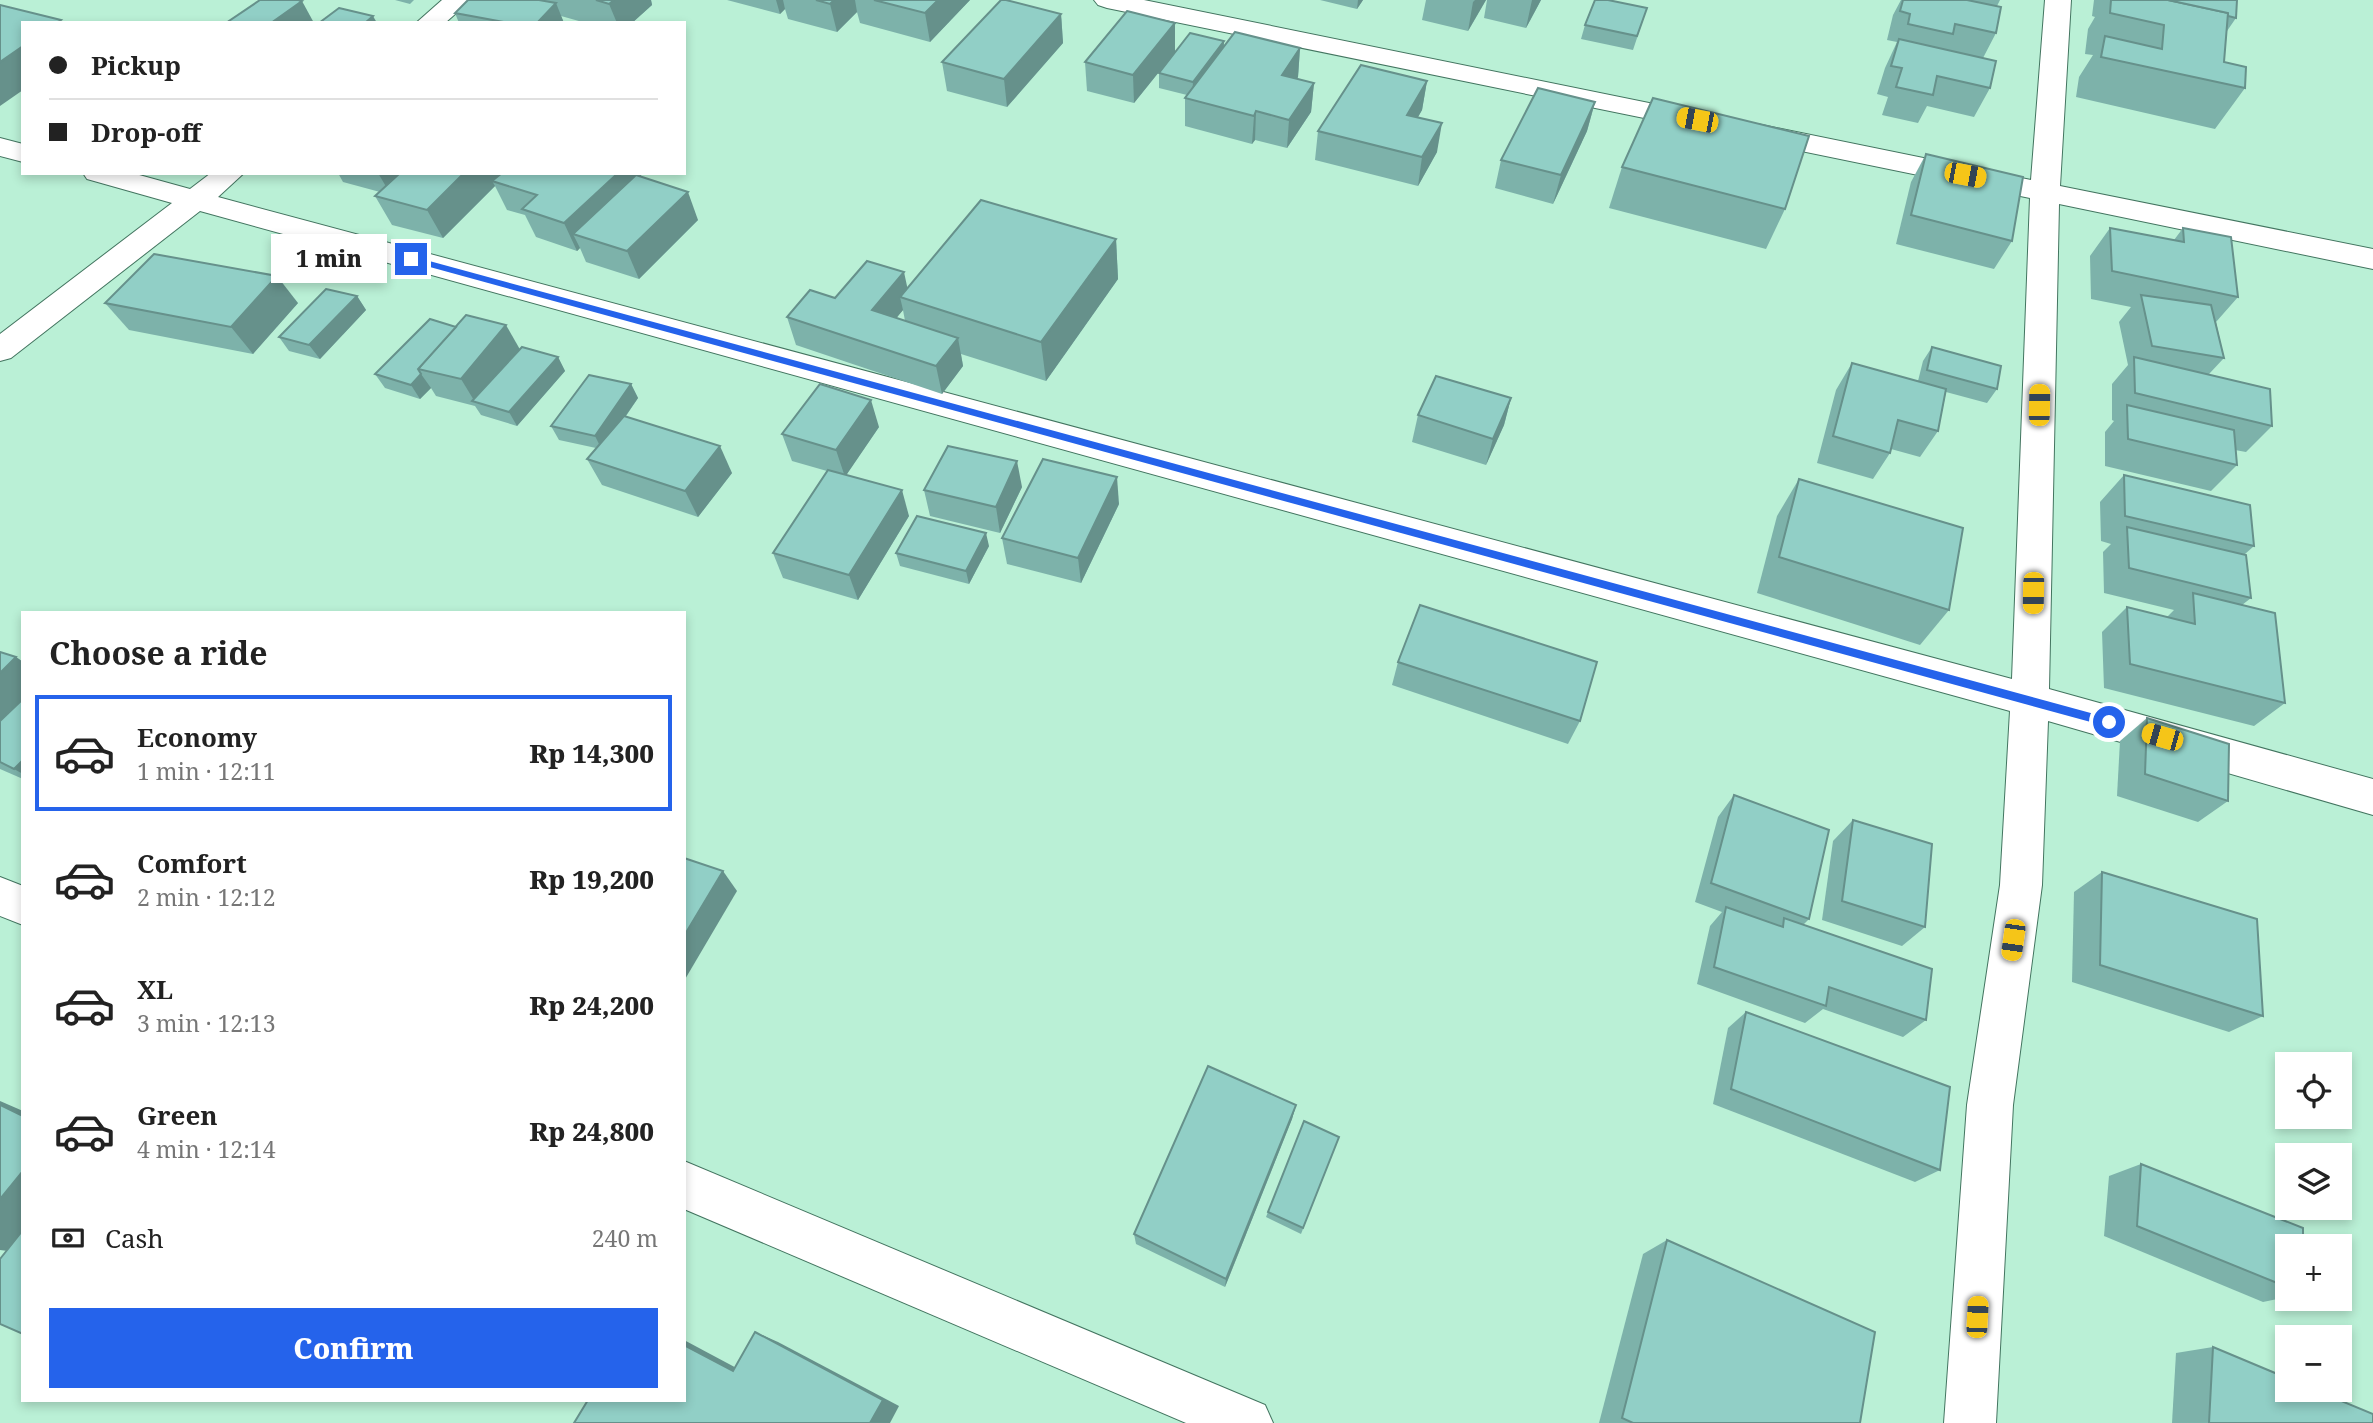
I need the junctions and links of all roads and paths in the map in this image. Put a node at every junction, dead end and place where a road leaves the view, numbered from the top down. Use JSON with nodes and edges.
{"nodes":[{"id":1,"x":458,"y":0,"type":"edge"},
{"id":2,"x":1107,"y":0,"type":"edge"},
{"id":3,"x":2058,"y":0,"type":"edge"},
{"id":4,"x":432,"y":21,"type":"edge"},
{"id":5,"x":0,"y":147,"type":"edge"},
{"id":6,"x":21,"y":152,"type":"edge"},
{"id":7,"x":104,"y":175,"type":"edge"},
{"id":8,"x":227,"y":175,"type":"edge"},
{"id":9,"x":2045,"y":191,"type":"junction"},
{"id":10,"x":195,"y":200,"type":"junction"},
{"id":11,"x":2373,"y":259,"type":"edge"},
{"id":12,"x":0,"y":350,"type":"edge"},
{"id":13,"x":2030,"y":700,"type":"junction"},
{"id":14,"x":2373,"y":797,"type":"edge"},
{"id":15,"x":0,"y":896,"type":"edge"},
{"id":16,"x":21,"y":905,"type":"edge"},
{"id":17,"x":686,"y":1186,"type":"edge"},
{"id":18,"x":1247,"y":1423,"type":"edge"},
{"id":19,"x":1970,"y":1423,"type":"edge"}],
"edges":[{"from":1,"to":4,"type":"street"},
{"from":2,"to":9,"type":"street"},
{"from":3,"to":9,"type":"street"},
{"from":5,"to":6,"type":"street"},
{"from":7,"to":10,"type":"street"},
{"from":8,"to":10,"type":"street"},
{"from":9,"to":11,"type":"street"},
{"from":9,"to":13,"type":"street"},
{"from":10,"to":12,"type":"street"},
{"from":10,"to":13,"type":"street"},
{"from":13,"to":14,"type":"street"},
{"from":13,"to":19,"type":"street"},
{"from":15,"to":16,"type":"street"},
{"from":17,"to":18,"type":"street"}]}
